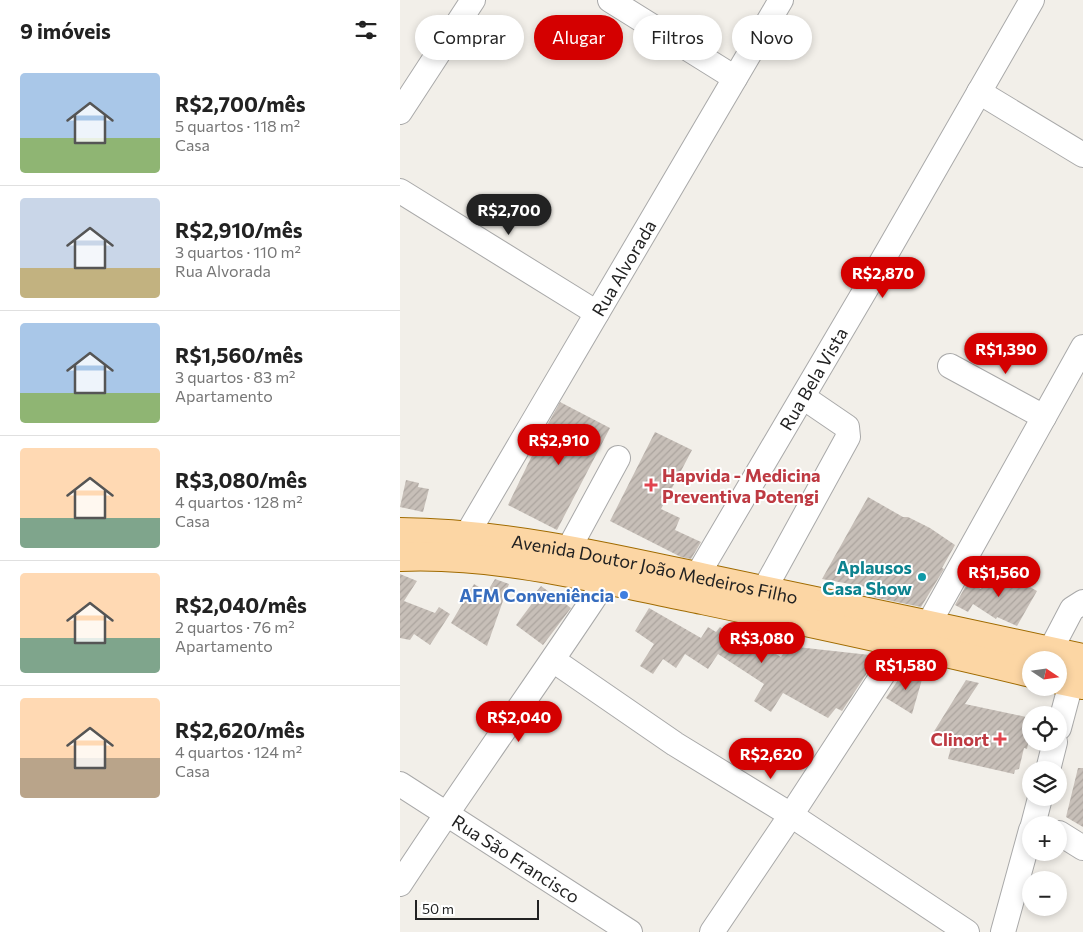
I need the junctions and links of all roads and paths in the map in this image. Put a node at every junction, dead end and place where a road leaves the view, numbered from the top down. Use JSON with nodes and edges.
{"nodes":[{"id":1,"x":473,"y":0,"type":"edge"},
{"id":2,"x":610,"y":0,"type":"edge"},
{"id":3,"x":781,"y":0,"type":"edge"},
{"id":4,"x":1032,"y":0,"type":"edge"},
{"id":5,"x":735,"y":78,"type":"junction"},
{"id":6,"x":978,"y":92,"type":"junction"},
{"id":7,"x":400,"y":112,"type":"edge"},
{"id":8,"x":1083,"y":155,"type":"edge"},
{"id":9,"x":400,"y":191,"type":"edge"},
{"id":10,"x":597,"y":313,"type":"junction"},
{"id":11,"x":1083,"y":347,"type":"edge"},
{"id":12,"x":950,"y":366,"type":"dead end"},
{"id":13,"x":803,"y":397,"type":"junction"},
{"id":14,"x":1044,"y":417,"type":"junction"},
{"id":15,"x":618,"y":458,"type":"dead end"},
{"id":16,"x":400,"y":532,"type":"edge"},
{"id":17,"x":466,"y":536,"type":"junction"},
{"id":18,"x":568,"y":550,"type":"junction"},
{"id":19,"x":400,"y":557,"type":"edge"},
{"id":20,"x":697,"y":576,"type":"junction"},
{"id":21,"x":606,"y":580,"type":"junction"},
{"id":22,"x":764,"y":590,"type":"junction"},
{"id":23,"x":1083,"y":602,"type":"edge"},
{"id":24,"x":928,"y":625,"type":"junction"},
{"id":25,"x":904,"y":642,"type":"junction"},
{"id":26,"x":1050,"y":651,"type":"joint"},
{"id":27,"x":1068,"y":655,"type":"edge"},
{"id":28,"x":1083,"y":658,"type":"edge"},
{"id":29,"x":553,"y":660,"type":"junction"},
{"id":30,"x":1022,"y":671,"type":"edge"},
{"id":31,"x":1071,"y":682,"type":"edge"},
{"id":32,"x":1065,"y":706,"type":"edge"},
{"id":33,"x":400,"y":784,"type":"edge"},
{"id":34,"x":446,"y":814,"type":"junction"},
{"id":35,"x":791,"y":815,"type":"junction"},
{"id":36,"x":1067,"y":839,"type":"edge"},
{"id":37,"x":1083,"y":848,"type":"edge"},
{"id":38,"x":1024,"y":861,"type":"edge"},
{"id":39,"x":400,"y":884,"type":"edge"},
{"id":40,"x":630,"y":932,"type":"edge"},
{"id":41,"x":712,"y":932,"type":"edge"},
{"id":42,"x":967,"y":932,"type":"edge"},
{"id":43,"x":1003,"y":932,"type":"edge"}],
"edges":[{"from":1,"to":7,"type":"street"},
{"from":2,"to":5,"type":"street"},
{"from":3,"to":5,"type":"street","name":"Rua Alvorada"},
{"from":4,"to":6,"type":"street","name":"Rua Bela Vista"},
{"from":5,"to":10,"type":"street","name":"Rua Alvorada"},
{"from":6,"to":8,"type":"street"},
{"from":6,"to":13,"type":"street","name":"Rua Bela Vista"},
{"from":9,"to":10,"type":"street"},
{"from":10,"to":17,"type":"street","name":"Rua Alvorada"},
{"from":11,"to":14,"type":"street"},
{"from":12,"to":14,"type":"street"},
{"from":13,"to":20,"type":"street","name":"Rua Bela Vista"},
{"from":13,"to":22,"type":"street"},
{"from":14,"to":24,"type":"street"},
{"from":15,"to":18,"type":"street"},
{"from":16,"to":17,"type":"main road","name":"Avenida Doutor João Medeiros Filho"},
{"from":17,"to":18,"type":"main road","name":"Avenida Doutor João Medeiros Filho"},
{"from":18,"to":20,"type":"main road","name":"Avenida Doutor João Medeiros Filho"},
{"from":19,"to":21,"type":"main road","name":"Avenida Doutor João Medeiros Filho"},
{"from":20,"to":22,"type":"main road","name":"Avenida Doutor João Medeiros Filho"},
{"from":21,"to":25,"type":"main road","name":"Avenida Doutor João Medeiros Filho"},
{"from":21,"to":29,"type":"street"},
{"from":22,"to":24,"type":"main road","name":"Avenida Doutor João Medeiros Filho"},
{"from":23,"to":26,"type":"street"},
{"from":24,"to":26,"type":"main road","name":"Avenida Doutor João Medeiros Filho"},
{"from":25,"to":30,"type":"main road","name":"Avenida Doutor João Medeiros Filho"},
{"from":25,"to":35,"type":"street"},
{"from":27,"to":28,"type":"main road","name":"Avenida Doutor João Medeiros Filho"},
{"from":29,"to":34,"type":"street"},
{"from":29,"to":35,"type":"street"},
{"from":31,"to":32,"type":"street"},
{"from":33,"to":34,"type":"street","name":"Rua São Francisco"},
{"from":34,"to":39,"type":"street"},
{"from":34,"to":40,"type":"street","name":"Rua São Francisco"},
{"from":35,"to":41,"type":"street"},
{"from":35,"to":42,"type":"street"},
{"from":36,"to":37,"type":"street"},
{"from":38,"to":43,"type":"street"}]}
